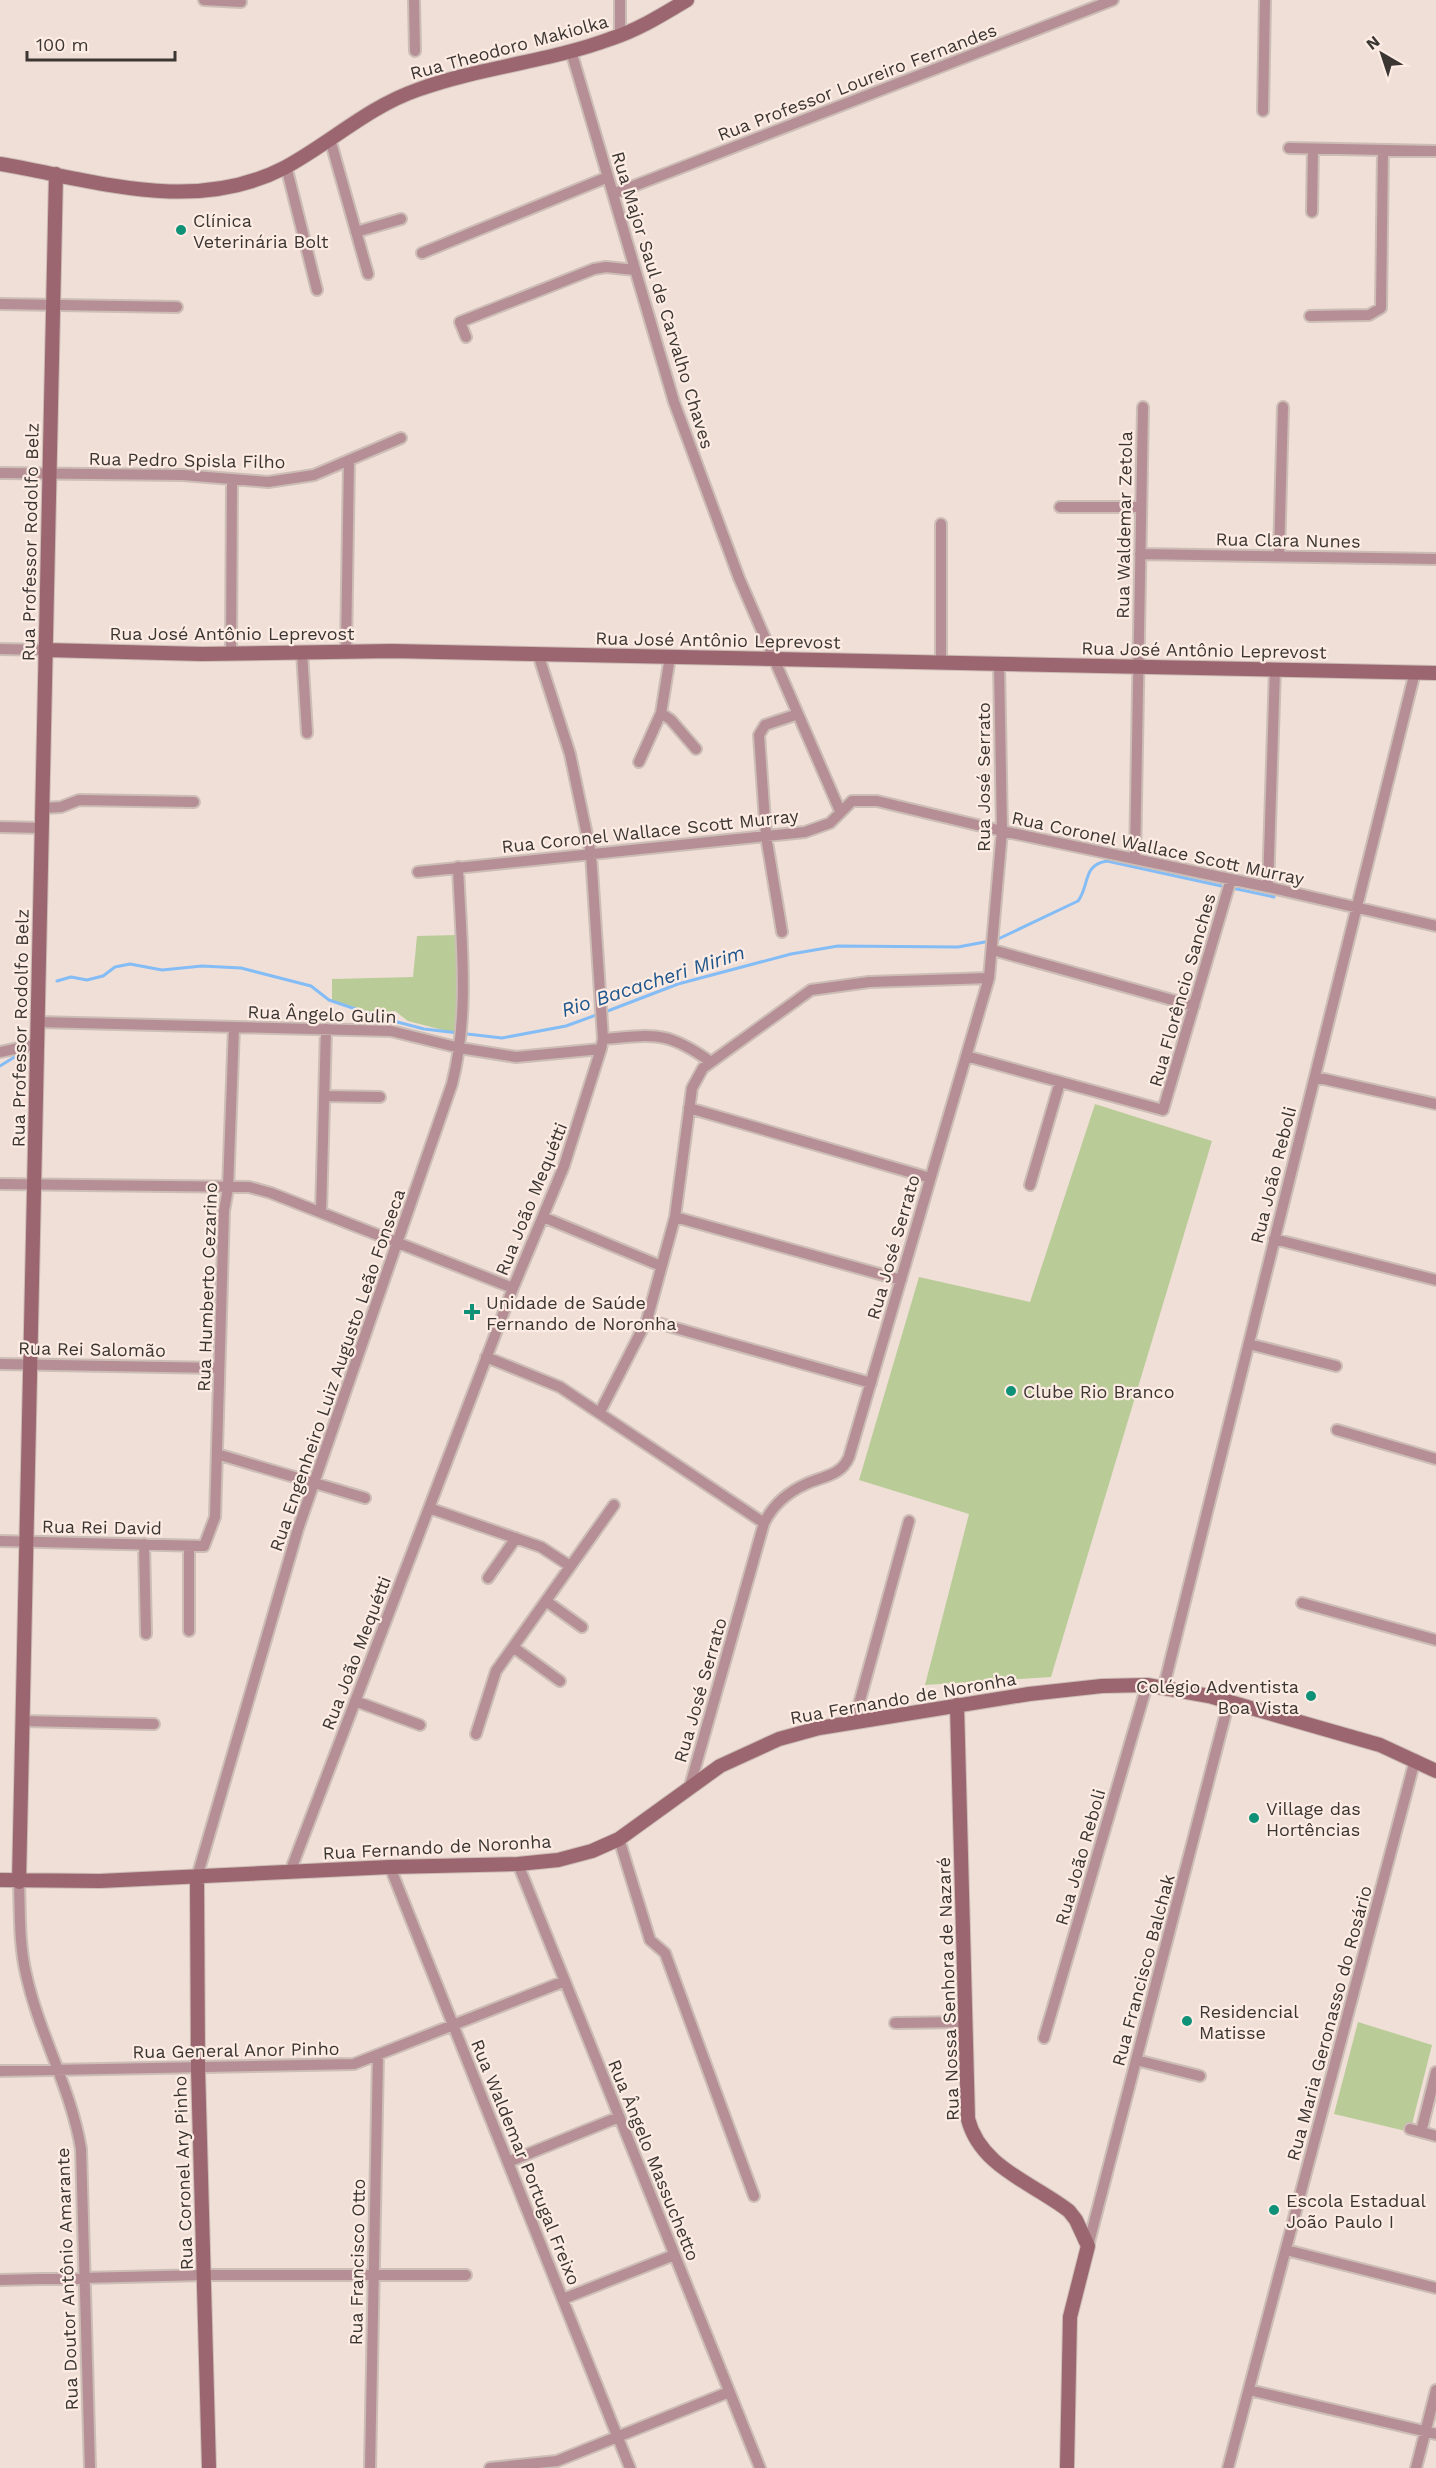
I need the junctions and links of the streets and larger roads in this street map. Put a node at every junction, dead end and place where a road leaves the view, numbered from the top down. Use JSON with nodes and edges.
{"nodes":[{"id":1,"x":204,"y":0,"type":"edge"},
{"id":2,"x":414,"y":0,"type":"edge"},
{"id":3,"x":687,"y":0,"type":"edge"},
{"id":4,"x":1113,"y":0,"type":"edge"},
{"id":5,"x":1265,"y":0,"type":"edge"},
{"id":6,"x":618,"y":1,"type":"edge"},
{"id":7,"x":241,"y":2,"type":"dead end"},
{"id":8,"x":620,"y":36,"type":"junction"},
{"id":9,"x":415,"y":51,"type":"dead end"},
{"id":10,"x":571,"y":51,"type":"junction"},
{"id":11,"x":1263,"y":111,"type":"dead end"},
{"id":12,"x":330,"y":139,"type":"junction"},
{"id":13,"x":1289,"y":148,"type":"dead end"},
{"id":14,"x":1313,"y":149,"type":"junction"},
{"id":15,"x":1383,"y":150,"type":"junction"},
{"id":16,"x":1436,"y":151,"type":"edge"},
{"id":17,"x":0,"y":164,"type":"edge"},
{"id":18,"x":286,"y":166,"type":"junction"},
{"id":19,"x":56,"y":174,"type":"junction"},
{"id":20,"x":608,"y":177,"type":"junction"},
{"id":21,"x":613,"y":194,"type":"junction"},
{"id":22,"x":1312,"y":212,"type":"dead end"},
{"id":23,"x":400,"y":219,"type":"dead end"},
{"id":24,"x":356,"y":232,"type":"junction"},
{"id":25,"x":422,"y":253,"type":"dead end"},
{"id":26,"x":635,"y":270,"type":"junction"},
{"id":27,"x":368,"y":274,"type":"dead end"},
{"id":28,"x":317,"y":291,"type":"dead end"},
{"id":29,"x":0,"y":304,"type":"edge"},
{"id":30,"x":53,"y":305,"type":"junction"},
{"id":31,"x":177,"y":307,"type":"dead end"},
{"id":32,"x":1310,"y":316,"type":"dead end"},
{"id":33,"x":466,"y":338,"type":"dead end"},
{"id":34,"x":1143,"y":407,"type":"dead end"},
{"id":35,"x":1283,"y":407,"type":"dead end"},
{"id":36,"x":401,"y":438,"type":"dead end"},
{"id":37,"x":349,"y":461,"type":"junction"},
{"id":38,"x":0,"y":473,"type":"edge"},
{"id":39,"x":50,"y":474,"type":"junction"},
{"id":40,"x":232,"y":481,"type":"junction"},
{"id":41,"x":1060,"y":507,"type":"dead end"},
{"id":42,"x":1141,"y":507,"type":"junction"},
{"id":43,"x":941,"y":524,"type":"dead end"},
{"id":44,"x":1140,"y":554,"type":"junction"},
{"id":45,"x":1279,"y":556,"type":"junction"},
{"id":46,"x":1436,"y":559,"type":"edge"},
{"id":47,"x":0,"y":649,"type":"edge"},
{"id":48,"x":46,"y":650,"type":"junction"},
{"id":49,"x":346,"y":651,"type":"junction"},
{"id":50,"x":302,"y":652,"type":"junction"},
{"id":51,"x":231,"y":654,"type":"junction"},
{"id":52,"x":538,"y":654,"type":"junction"},
{"id":53,"x":670,"y":657,"type":"junction"},
{"id":54,"x":775,"y":659,"type":"junction"},
{"id":55,"x":941,"y":662,"type":"junction"},
{"id":56,"x":999,"y":663,"type":"junction"},
{"id":57,"x":1138,"y":666,"type":"junction"},
{"id":58,"x":1275,"y":669,"type":"junction"},
{"id":59,"x":1415,"y":672,"type":"junction"},
{"id":60,"x":1436,"y":673,"type":"edge"},
{"id":61,"x":661,"y":713,"type":"junction"},
{"id":62,"x":798,"y":714,"type":"junction"},
{"id":63,"x":307,"y":733,"type":"dead end"},
{"id":64,"x":696,"y":749,"type":"dead end"},
{"id":65,"x":639,"y":762,"type":"dead end"},
{"id":66,"x":830,"y":789,"type":"junction"},
{"id":67,"x":852,"y":801,"type":"junction"},
{"id":68,"x":194,"y":802,"type":"dead end"},
{"id":69,"x":42,"y":808,"type":"junction"},
{"id":70,"x":840,"y":811,"type":"junction"},
{"id":71,"x":0,"y":827,"type":"edge"},
{"id":72,"x":42,"y":828,"type":"junction"},
{"id":73,"x":1002,"y":831,"type":"junction"},
{"id":74,"x":766,"y":836,"type":"junction"},
{"id":75,"x":591,"y":854,"type":"junction"},
{"id":76,"x":1135,"y":859,"type":"junction"},
{"id":77,"x":458,"y":867,"type":"junction"},
{"id":78,"x":418,"y":872,"type":"dead end"},
{"id":79,"x":1231,"y":879,"type":"junction"},
{"id":80,"x":1269,"y":887,"type":"junction"},
{"id":81,"x":1356,"y":909,"type":"junction"},
{"id":82,"x":1436,"y":926,"type":"edge"},
{"id":83,"x":782,"y":932,"type":"dead end"},
{"id":84,"x":993,"y":944,"type":"junction"},
{"id":85,"x":989,"y":978,"type":"junction"},
{"id":86,"x":1194,"y":1006,"type":"junction"},
{"id":87,"x":38,"y":1023,"type":"junction"},
{"id":88,"x":234,"y":1027,"type":"junction"},
{"id":89,"x":326,"y":1029,"type":"junction"},
{"id":90,"x":38,"y":1044,"type":"junction"},
{"id":91,"x":460,"y":1044,"type":"junction"},
{"id":92,"x":602,"y":1044,"type":"junction"},
{"id":93,"x":0,"y":1052,"type":"edge"},
{"id":94,"x":966,"y":1056,"type":"junction"},
{"id":95,"x":711,"y":1062,"type":"junction"},
{"id":96,"x":1314,"y":1077,"type":"junction"},
{"id":97,"x":1060,"y":1082,"type":"junction"},
{"id":98,"x":324,"y":1096,"type":"junction"},
{"id":99,"x":380,"y":1097,"type":"dead end"},
{"id":100,"x":1436,"y":1104,"type":"edge"},
{"id":101,"x":688,"y":1108,"type":"junction"},
{"id":102,"x":930,"y":1178,"type":"junction"},
{"id":103,"x":0,"y":1184,"type":"edge"},
{"id":104,"x":34,"y":1185,"type":"junction"},
{"id":105,"x":1030,"y":1185,"type":"dead end"},
{"id":106,"x":228,"y":1188,"type":"junction"},
{"id":107,"x":321,"y":1212,"type":"junction"},
{"id":108,"x":675,"y":1216,"type":"junction"},
{"id":109,"x":543,"y":1217,"type":"junction"},
{"id":110,"x":1275,"y":1239,"type":"junction"},
{"id":111,"x":398,"y":1243,"type":"junction"},
{"id":112,"x":661,"y":1266,"type":"junction"},
{"id":113,"x":901,"y":1280,"type":"junction"},
{"id":114,"x":1436,"y":1280,"type":"edge"},
{"id":115,"x":513,"y":1288,"type":"junction"},
{"id":116,"x":647,"y":1320,"type":"junction"},
{"id":117,"x":1249,"y":1344,"type":"junction"},
{"id":118,"x":486,"y":1357,"type":"junction"},
{"id":119,"x":0,"y":1364,"type":"edge"},
{"id":120,"x":31,"y":1365,"type":"junction"},
{"id":121,"x":1336,"y":1366,"type":"dead end"},
{"id":122,"x":219,"y":1368,"type":"junction"},
{"id":123,"x":871,"y":1383,"type":"junction"},
{"id":124,"x":600,"y":1412,"type":"junction"},
{"id":125,"x":1337,"y":1430,"type":"dead end"},
{"id":126,"x":217,"y":1454,"type":"junction"},
{"id":127,"x":1436,"y":1459,"type":"edge"},
{"id":128,"x":315,"y":1483,"type":"junction"},
{"id":129,"x":365,"y":1498,"type":"dead end"},
{"id":130,"x":614,"y":1505,"type":"dead end"},
{"id":131,"x":429,"y":1508,"type":"junction"},
{"id":132,"x":909,"y":1521,"type":"dead end"},
{"id":133,"x":764,"y":1523,"type":"junction"},
{"id":134,"x":516,"y":1538,"type":"junction"},
{"id":135,"x":0,"y":1541,"type":"edge"},
{"id":136,"x":27,"y":1541,"type":"junction"},
{"id":137,"x":144,"y":1544,"type":"junction"},
{"id":138,"x":189,"y":1546,"type":"junction"},
{"id":139,"x":204,"y":1546,"type":"joint"},
{"id":140,"x":570,"y":1566,"type":"junction"},
{"id":141,"x":488,"y":1578,"type":"dead end"},
{"id":142,"x":546,"y":1601,"type":"junction"},
{"id":143,"x":1302,"y":1603,"type":"dead end"},
{"id":144,"x":582,"y":1627,"type":"dead end"},
{"id":145,"x":189,"y":1631,"type":"dead end"},
{"id":146,"x":146,"y":1634,"type":"dead end"},
{"id":147,"x":1436,"y":1640,"type":"edge"},
{"id":148,"x":513,"y":1647,"type":"junction"},
{"id":149,"x":560,"y":1681,"type":"dead end"},
{"id":150,"x":1147,"y":1685,"type":"junction"},
{"id":151,"x":1164,"y":1686,"type":"junction"},
{"id":152,"x":355,"y":1701,"type":"junction"},
{"id":153,"x":1229,"y":1701,"type":"junction"},
{"id":154,"x":957,"y":1705,"type":"junction"},
{"id":155,"x":23,"y":1721,"type":"junction"},
{"id":156,"x":854,"y":1722,"type":"junction"},
{"id":157,"x":154,"y":1724,"type":"dead end"},
{"id":158,"x":420,"y":1725,"type":"dead end"},
{"id":159,"x":476,"y":1734,"type":"dead end"},
{"id":160,"x":1415,"y":1760,"type":"junction"},
{"id":161,"x":1436,"y":1770,"type":"edge"},
{"id":162,"x":690,"y":1786,"type":"junction"},
{"id":163,"x":619,"y":1839,"type":"junction"},
{"id":164,"x":518,"y":1864,"type":"junction"},
{"id":165,"x":390,"y":1868,"type":"junction"},
{"id":166,"x":290,"y":1872,"type":"junction"},
{"id":167,"x":197,"y":1876,"type":"junction"},
{"id":168,"x":0,"y":1880,"type":"edge"},
{"id":169,"x":20,"y":1882,"type":"junction"},
{"id":170,"x":565,"y":1981,"type":"junction"},
{"id":171,"x":966,"y":2022,"type":"junction"},
{"id":172,"x":895,"y":2023,"type":"dead end"},
{"id":173,"x":454,"y":2025,"type":"junction"},
{"id":174,"x":1044,"y":2038,"type":"dead end"},
{"id":175,"x":378,"y":2056,"type":"junction"},
{"id":176,"x":1136,"y":2060,"type":"junction"},
{"id":177,"x":198,"y":2068,"type":"junction"},
{"id":178,"x":0,"y":2071,"type":"edge"},
{"id":179,"x":59,"y":2071,"type":"junction"},
{"id":180,"x":1436,"y":2072,"type":"edge"},
{"id":181,"x":1200,"y":2076,"type":"dead end"},
{"id":182,"x":619,"y":2117,"type":"junction"},
{"id":183,"x":1436,"y":2136,"type":"edge"},
{"id":184,"x":508,"y":2162,"type":"junction"},
{"id":185,"x":754,"y":2196,"type":"dead end"},
{"id":186,"x":1088,"y":2246,"type":"junction"},
{"id":187,"x":1286,"y":2250,"type":"junction"},
{"id":188,"x":674,"y":2255,"type":"junction"},
{"id":189,"x":374,"y":2274,"type":"junction"},
{"id":190,"x":204,"y":2275,"type":"junction"},
{"id":191,"x":466,"y":2275,"type":"dead end"},
{"id":192,"x":86,"y":2278,"type":"junction"},
{"id":193,"x":0,"y":2280,"type":"edge"},
{"id":194,"x":1436,"y":2288,"type":"edge"},
{"id":195,"x":563,"y":2299,"type":"junction"},
{"id":196,"x":1248,"y":2390,"type":"junction"},
{"id":197,"x":1436,"y":2390,"type":"edge"},
{"id":198,"x":729,"y":2392,"type":"junction"},
{"id":199,"x":1431,"y":2433,"type":"edge"},
{"id":200,"x":618,"y":2437,"type":"junction"},
{"id":201,"x":538,"y":2466,"type":"edge"},
{"id":202,"x":90,"y":2468,"type":"edge"},
{"id":203,"x":209,"y":2468,"type":"edge"},
{"id":204,"x":370,"y":2468,"type":"edge"},
{"id":205,"x":490,"y":2468,"type":"edge"},
{"id":206,"x":630,"y":2468,"type":"edge"},
{"id":207,"x":760,"y":2468,"type":"edge"},
{"id":208,"x":1067,"y":2468,"type":"edge"},
{"id":209,"x":1228,"y":2468,"type":"edge"},
{"id":210,"x":1416,"y":2468,"type":"edge"}],
"edges":[{"from":1,"to":7,"type":"street"},
{"from":2,"to":9,"type":"street"},
{"from":3,"to":8,"type":"street","name":"Rua Theodoro Makiolka"},
{"from":4,"to":21,"type":"street","name":"Rua Professor Loureiro Fernandes"},
{"from":5,"to":11,"type":"street"},
{"from":6,"to":8,"type":"street"},
{"from":8,"to":10,"type":"street","name":"Rua Theodoro Makiolka"},
{"from":10,"to":12,"type":"street","name":"Rua Theodoro Makiolka"},
{"from":10,"to":20,"type":"street","name":"Rua Major Saul de Carvalho Chaves"},
{"from":12,"to":18,"type":"street","name":"Rua Theodoro Makiolka"},
{"from":12,"to":24,"type":"street"},
{"from":13,"to":14,"type":"street"},
{"from":14,"to":15,"type":"street"},
{"from":14,"to":22,"type":"street"},
{"from":15,"to":16,"type":"street"},
{"from":15,"to":32,"type":"street"},
{"from":17,"to":19,"type":"street","name":"Rua Theodoro Makiolka"},
{"from":18,"to":19,"type":"street","name":"Rua Theodoro Makiolka"},
{"from":18,"to":28,"type":"street"},
{"from":19,"to":30,"type":"street","name":"Rua Professor Rodolfo Belz"},
{"from":20,"to":21,"type":"street","name":"Rua Major Saul de Carvalho Chaves"},
{"from":20,"to":25,"type":"street"},
{"from":21,"to":26,"type":"street","name":"Rua Major Saul de Carvalho Chaves"},
{"from":23,"to":24,"type":"street"},
{"from":24,"to":27,"type":"street"},
{"from":26,"to":33,"type":"street"},
{"from":26,"to":54,"type":"street","name":"Rua Major Saul de Carvalho Chaves"},
{"from":29,"to":30,"type":"street"},
{"from":30,"to":31,"type":"street"},
{"from":30,"to":39,"type":"street","name":"Rua Professor Rodolfo Belz"},
{"from":34,"to":42,"type":"street","name":"Rua Waldemar Zetola"},
{"from":35,"to":45,"type":"street"},
{"from":36,"to":37,"type":"street","name":"Rua Pedro Spisla Filho"},
{"from":37,"to":40,"type":"street","name":"Rua Pedro Spisla Filho"},
{"from":37,"to":49,"type":"street"},
{"from":38,"to":39,"type":"street","name":"Rua Pedro Spisla Filho"},
{"from":39,"to":40,"type":"street","name":"Rua Pedro Spisla Filho"},
{"from":39,"to":48,"type":"street","name":"Rua Professor Rodolfo Belz"},
{"from":40,"to":51,"type":"street"},
{"from":41,"to":42,"type":"street"},
{"from":42,"to":44,"type":"street","name":"Rua Waldemar Zetola"},
{"from":43,"to":55,"type":"street"},
{"from":44,"to":45,"type":"street","name":"Rua Clara Nunes"},
{"from":44,"to":57,"type":"street","name":"Rua Waldemar Zetola"},
{"from":45,"to":46,"type":"street","name":"Rua Clara Nunes"},
{"from":47,"to":48,"type":"street","name":"Rua José Antônio Leprevost"},
{"from":48,"to":51,"type":"street","name":"Rua José Antônio Leprevost"},
{"from":48,"to":69,"type":"street","name":"Rua Professor Rodolfo Belz"},
{"from":49,"to":50,"type":"street","name":"Rua José Antônio Leprevost"},
{"from":49,"to":52,"type":"street","name":"Rua José Antônio Leprevost"},
{"from":50,"to":51,"type":"street","name":"Rua José Antônio Leprevost"},
{"from":50,"to":63,"type":"street"},
{"from":52,"to":53,"type":"street","name":"Rua José Antônio Leprevost"},
{"from":52,"to":75,"type":"street","name":"Rua João Mequétti"},
{"from":53,"to":54,"type":"street","name":"Rua José Antônio Leprevost"},
{"from":53,"to":61,"type":"street"},
{"from":54,"to":55,"type":"street","name":"Rua José Antônio Leprevost"},
{"from":54,"to":62,"type":"street","name":"Rua Major Saul de Carvalho Chaves"},
{"from":55,"to":56,"type":"street","name":"Rua José Antônio Leprevost"},
{"from":56,"to":57,"type":"street","name":"Rua José Antônio Leprevost"},
{"from":56,"to":73,"type":"street","name":"Rua José Serrato"},
{"from":57,"to":58,"type":"street","name":"Rua José Antônio Leprevost"},
{"from":57,"to":76,"type":"street","name":"Rua Waldemar Zetola"},
{"from":58,"to":59,"type":"street","name":"Rua José Antônio Leprevost"},
{"from":58,"to":80,"type":"street"},
{"from":59,"to":60,"type":"street","name":"Rua José Antônio Leprevost"},
{"from":59,"to":81,"type":"street","name":"Rua João Reboli"},
{"from":61,"to":64,"type":"street"},
{"from":61,"to":65,"type":"street"},
{"from":62,"to":66,"type":"street","name":"Rua Major Saul de Carvalho Chaves"},
{"from":62,"to":74,"type":"street"},
{"from":66,"to":67,"type":"street"},
{"from":66,"to":70,"type":"street","name":"Rua Major Saul de Carvalho Chaves"},
{"from":67,"to":70,"type":"street","name":"Rua Coronel Wallace Scott Murray"},
{"from":67,"to":73,"type":"street","name":"Rua Coronel Wallace Scott Murray"},
{"from":68,"to":69,"type":"street"},
{"from":69,"to":72,"type":"street","name":"Rua Professor Rodolfo Belz"},
{"from":70,"to":74,"type":"street","name":"Rua Coronel Wallace Scott Murray"},
{"from":71,"to":72,"type":"street"},
{"from":72,"to":87,"type":"street","name":"Rua Professor Rodolfo Belz"},
{"from":73,"to":76,"type":"street","name":"Rua Coronel Wallace Scott Murray"},
{"from":73,"to":84,"type":"street","name":"Rua José Serrato"},
{"from":74,"to":75,"type":"street","name":"Rua Coronel Wallace Scott Murray"},
{"from":74,"to":83,"type":"street"},
{"from":75,"to":77,"type":"street","name":"Rua Coronel Wallace Scott Murray"},
{"from":75,"to":92,"type":"street","name":"Rua João Mequétti"},
{"from":76,"to":79,"type":"street","name":"Rua Coronel Wallace Scott Murray"},
{"from":77,"to":78,"type":"street","name":"Rua Coronel Wallace Scott Murray"},
{"from":77,"to":91,"type":"street","name":"Rua Engenheiro Luiz Augusto Leão Fonseca"},
{"from":79,"to":80,"type":"street","name":"Rua Coronel Wallace Scott Murray"},
{"from":79,"to":86,"type":"street","name":"Rua Florêncio Sanches"},
{"from":80,"to":81,"type":"street","name":"Rua Coronel Wallace Scott Murray"},
{"from":81,"to":82,"type":"street","name":"Rua Coronel Wallace Scott Murray"},
{"from":81,"to":96,"type":"street","name":"Rua João Reboli"},
{"from":84,"to":85,"type":"street","name":"Rua José Serrato"},
{"from":84,"to":86,"type":"street"},
{"from":85,"to":94,"type":"street","name":"Rua José Serrato"},
{"from":85,"to":95,"type":"street"},
{"from":86,"to":97,"type":"street","name":"Rua Florêncio Sanches"},
{"from":87,"to":88,"type":"street","name":"Rua Ângelo Gulin"},
{"from":87,"to":90,"type":"street","name":"Rua Professor Rodolfo Belz"},
{"from":88,"to":89,"type":"street","name":"Rua Ângelo Gulin"},
{"from":88,"to":106,"type":"street","name":"Rua Humberto Cezarino"},
{"from":89,"to":91,"type":"street","name":"Rua Ângelo Gulin"},
{"from":89,"to":98,"type":"street"},
{"from":90,"to":93,"type":"street"},
{"from":90,"to":104,"type":"street","name":"Rua Professor Rodolfo Belz"},
{"from":91,"to":92,"type":"street","name":"Rua Ângelo Gulin"},
{"from":91,"to":111,"type":"street","name":"Rua Engenheiro Luiz Augusto Leão Fonseca"},
{"from":92,"to":95,"type":"street","name":"Rua Ângelo Gulin"},
{"from":92,"to":109,"type":"street","name":"Rua João Mequétti"},
{"from":94,"to":97,"type":"street"},
{"from":94,"to":102,"type":"street","name":"Rua José Serrato"},
{"from":95,"to":101,"type":"street"},
{"from":96,"to":100,"type":"street"},
{"from":96,"to":110,"type":"street","name":"Rua João Reboli"},
{"from":97,"to":105,"type":"street"},
{"from":98,"to":99,"type":"street"},
{"from":98,"to":107,"type":"street"},
{"from":101,"to":102,"type":"street"},
{"from":101,"to":108,"type":"street"},
{"from":102,"to":113,"type":"street","name":"Rua José Serrato"},
{"from":103,"to":104,"type":"street"},
{"from":104,"to":106,"type":"street"},
{"from":104,"to":120,"type":"street","name":"Rua Professor Rodolfo Belz"},
{"from":106,"to":107,"type":"street"},
{"from":106,"to":122,"type":"street","name":"Rua Humberto Cezarino"},
{"from":107,"to":111,"type":"street"},
{"from":108,"to":112,"type":"street"},
{"from":108,"to":113,"type":"street"},
{"from":109,"to":112,"type":"street"},
{"from":109,"to":115,"type":"street","name":"Rua João Mequétti"},
{"from":110,"to":114,"type":"street"},
{"from":110,"to":117,"type":"street","name":"Rua João Reboli"},
{"from":111,"to":115,"type":"street"},
{"from":111,"to":128,"type":"street","name":"Rua Engenheiro Luiz Augusto Leão Fonseca"},
{"from":112,"to":116,"type":"street"},
{"from":113,"to":123,"type":"street","name":"Rua José Serrato"},
{"from":115,"to":118,"type":"street","name":"Rua João Mequétti"},
{"from":116,"to":123,"type":"street"},
{"from":116,"to":124,"type":"street"},
{"from":117,"to":121,"type":"street"},
{"from":117,"to":151,"type":"street","name":"Rua João Reboli"},
{"from":118,"to":124,"type":"street"},
{"from":118,"to":131,"type":"street","name":"Rua João Mequétti"},
{"from":119,"to":120,"type":"street","name":"Rua Rei Salomão"},
{"from":120,"to":122,"type":"street","name":"Rua Rei Salomão"},
{"from":120,"to":136,"type":"street","name":"Rua Professor Rodolfo Belz"},
{"from":122,"to":126,"type":"street","name":"Rua Humberto Cezarino"},
{"from":123,"to":133,"type":"street","name":"Rua José Serrato"},
{"from":124,"to":133,"type":"street"},
{"from":125,"to":127,"type":"street"},
{"from":126,"to":128,"type":"street"},
{"from":126,"to":139,"type":"street","name":"Rua Humberto Cezarino"},
{"from":128,"to":129,"type":"street"},
{"from":128,"to":167,"type":"street","name":"Rua Engenheiro Luiz Augusto Leão Fonseca"},
{"from":130,"to":140,"type":"street"},
{"from":131,"to":134,"type":"street"},
{"from":131,"to":152,"type":"street","name":"Rua João Mequétti"},
{"from":132,"to":156,"type":"street"},
{"from":133,"to":162,"type":"street","name":"Rua José Serrato"},
{"from":134,"to":140,"type":"street"},
{"from":134,"to":141,"type":"street"},
{"from":135,"to":136,"type":"street","name":"Rua Rei David"},
{"from":136,"to":137,"type":"street","name":"Rua Rei David"},
{"from":136,"to":155,"type":"street","name":"Rua Professor Rodolfo Belz"},
{"from":137,"to":138,"type":"street","name":"Rua Rei David"},
{"from":137,"to":146,"type":"street"},
{"from":138,"to":139,"type":"street","name":"Rua Rei David"},
{"from":138,"to":145,"type":"street"},
{"from":140,"to":142,"type":"street"},
{"from":142,"to":144,"type":"street"},
{"from":142,"to":148,"type":"street"},
{"from":143,"to":147,"type":"street"},
{"from":148,"to":149,"type":"street"},
{"from":148,"to":159,"type":"street"},
{"from":150,"to":151,"type":"street","name":"Rua Fernando de Noronha"},
{"from":150,"to":154,"type":"street","name":"Rua Fernando de Noronha"},
{"from":150,"to":174,"type":"street","name":"Rua João Reboli"},
{"from":151,"to":153,"type":"street","name":"Rua Fernando de Noronha"},
{"from":152,"to":158,"type":"street"},
{"from":152,"to":166,"type":"street","name":"Rua João Mequétti"},
{"from":153,"to":160,"type":"street","name":"Rua Fernando de Noronha"},
{"from":153,"to":176,"type":"street","name":"Rua Francisco Balchak"},
{"from":154,"to":156,"type":"street","name":"Rua Fernando de Noronha"},
{"from":154,"to":171,"type":"street","name":"Rua Nossa Senhora de Nazaré"},
{"from":155,"to":157,"type":"street"},
{"from":155,"to":169,"type":"street","name":"Rua Professor Rodolfo Belz"},
{"from":156,"to":162,"type":"street","name":"Rua Fernando de Noronha"},
{"from":160,"to":161,"type":"street","name":"Rua Fernando de Noronha"},
{"from":160,"to":187,"type":"street","name":"Rua Maria Geronasso do Rosário"},
{"from":162,"to":163,"type":"street","name":"Rua Fernando de Noronha"},
{"from":163,"to":164,"type":"street","name":"Rua Fernando de Noronha"},
{"from":163,"to":185,"type":"street"},
{"from":164,"to":165,"type":"street","name":"Rua Fernando de Noronha"},
{"from":164,"to":170,"type":"street","name":"Rua Ângelo Massuchetto"},
{"from":165,"to":166,"type":"street","name":"Rua Fernando de Noronha"},
{"from":165,"to":173,"type":"street","name":"Rua Waldemar Portugal Freixo"},
{"from":166,"to":167,"type":"street","name":"Rua Fernando de Noronha"},
{"from":167,"to":169,"type":"street","name":"Rua Fernando de Noronha"},
{"from":167,"to":177,"type":"street","name":"Rua Coronel Ary Pinho"},
{"from":168,"to":169,"type":"street","name":"Rua Fernando de Noronha"},
{"from":169,"to":179,"type":"street","name":"Rua Doutor Antônio Amarante"},
{"from":170,"to":173,"type":"street","name":"Rua General Anor Pinho"},
{"from":170,"to":182,"type":"street","name":"Rua Ângelo Massuchetto"},
{"from":171,"to":172,"type":"street"},
{"from":171,"to":186,"type":"street","name":"Rua Nossa Senhora de Nazaré"},
{"from":173,"to":175,"type":"street","name":"Rua General Anor Pinho"},
{"from":173,"to":184,"type":"street","name":"Rua Waldemar Portugal Freixo"},
{"from":175,"to":177,"type":"street","name":"Rua General Anor Pinho"},
{"from":175,"to":189,"type":"street","name":"Rua Francisco Otto"},
{"from":176,"to":181,"type":"street"},
{"from":176,"to":186,"type":"street","name":"Rua Francisco Balchak"},
{"from":177,"to":179,"type":"street","name":"Rua General Anor Pinho"},
{"from":177,"to":190,"type":"street","name":"Rua Coronel Ary Pinho"},
{"from":178,"to":179,"type":"street","name":"Rua General Anor Pinho"},
{"from":179,"to":192,"type":"street","name":"Rua Doutor Antônio Amarante"},
{"from":180,"to":183,"type":"street"},
{"from":182,"to":184,"type":"street"},
{"from":182,"to":188,"type":"street","name":"Rua Ângelo Massuchetto"},
{"from":184,"to":195,"type":"street","name":"Rua Waldemar Portugal Freixo"},
{"from":186,"to":208,"type":"street"},
{"from":187,"to":194,"type":"street"},
{"from":187,"to":196,"type":"street","name":"Rua Maria Geronasso do Rosário"},
{"from":188,"to":195,"type":"street"},
{"from":188,"to":198,"type":"street","name":"Rua Ângelo Massuchetto"},
{"from":189,"to":190,"type":"street"},
{"from":189,"to":191,"type":"street"},
{"from":189,"to":204,"type":"street","name":"Rua Francisco Otto"},
{"from":190,"to":192,"type":"street"},
{"from":190,"to":203,"type":"street","name":"Rua Coronel Ary Pinho"},
{"from":192,"to":193,"type":"street"},
{"from":192,"to":202,"type":"street","name":"Rua Doutor Antônio Amarante"},
{"from":195,"to":200,"type":"street","name":"Rua Waldemar Portugal Freixo"},
{"from":196,"to":199,"type":"street"},
{"from":196,"to":209,"type":"street","name":"Rua Maria Geronasso do Rosário"},
{"from":197,"to":199,"type":"street"},
{"from":198,"to":200,"type":"street"},
{"from":198,"to":207,"type":"street","name":"Rua Ângelo Massuchetto"},
{"from":199,"to":210,"type":"street"},
{"from":200,"to":201,"type":"street"},
{"from":200,"to":206,"type":"street","name":"Rua Waldemar Portugal Freixo"},
{"from":201,"to":205,"type":"street"}]}
